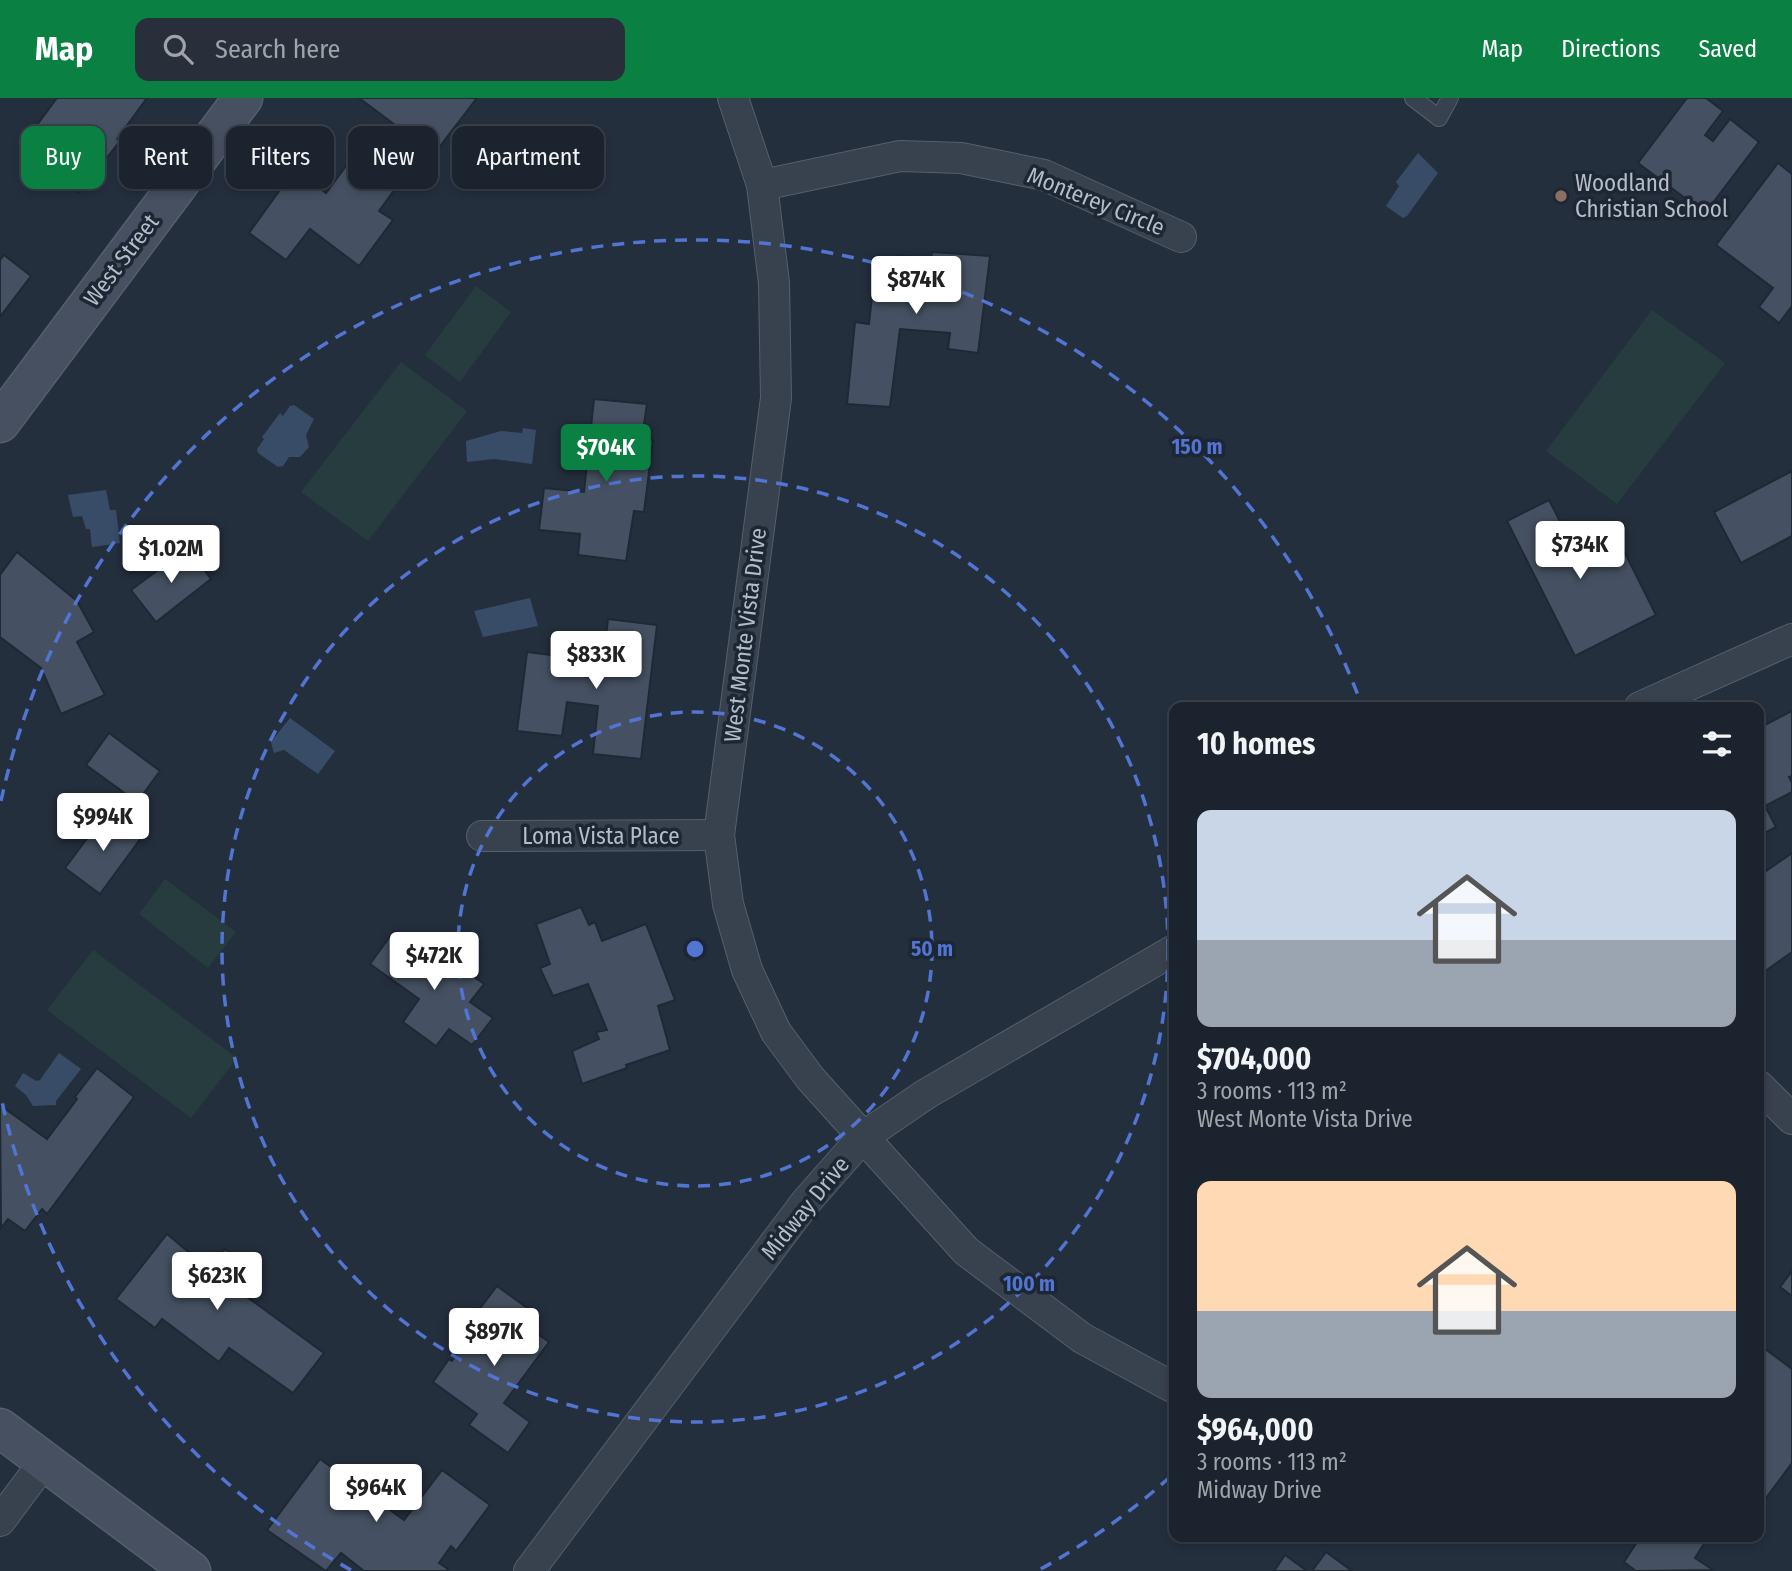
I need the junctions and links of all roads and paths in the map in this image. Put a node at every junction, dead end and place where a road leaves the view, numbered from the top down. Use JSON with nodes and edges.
{"nodes":[{"id":1,"x":243,"y":98,"type":"edge"},
{"id":2,"x":733,"y":98,"type":"edge"},
{"id":3,"x":1413,"y":98,"type":"edge"},
{"id":4,"x":1450,"y":98,"type":"edge"},
{"id":5,"x":762,"y":185,"type":"junction"},
{"id":6,"x":1181,"y":237,"type":"dead end"},
{"id":7,"x":0,"y":422,"type":"edge"},
{"id":8,"x":1792,"y":639,"type":"edge"},
{"id":9,"x":1651,"y":702,"type":"edge"},
{"id":10,"x":719,"y":835,"type":"junction"},
{"id":11,"x":482,"y":836,"type":"dead end"},
{"id":12,"x":1169,"y":953,"type":"edge"},
{"id":13,"x":1764,"y":1091,"type":"edge"},
{"id":14,"x":1792,"y":1119,"type":"edge"},
{"id":15,"x":863,"y":1137,"type":"junction"},
{"id":16,"x":1169,"y":1385,"type":"edge"},
{"id":17,"x":0,"y":1428,"type":"edge"},
{"id":18,"x":44,"y":1462,"type":"junction"},
{"id":19,"x":0,"y":1521,"type":"edge"},
{"id":20,"x":191,"y":1571,"type":"edge"},
{"id":21,"x":529,"y":1571,"type":"edge"}],
"edges":[{"from":1,"to":7,"type":"street","name":"West Street"},
{"from":2,"to":5,"type":"street","name":"West Monte Vista Drive"},
{"from":3,"to":4,"type":"lane"},
{"from":5,"to":6,"type":"street","name":"Monterey Circle"},
{"from":5,"to":10,"type":"street","name":"West Monte Vista Drive"},
{"from":8,"to":9,"type":"street"},
{"from":10,"to":11,"type":"street","name":"Loma Vista Place"},
{"from":10,"to":15,"type":"street","name":"West Monte Vista Drive"},
{"from":12,"to":15,"type":"street","name":"Midway Drive"},
{"from":13,"to":14,"type":"street"},
{"from":15,"to":16,"type":"street","name":"West Monte Vista Drive"},
{"from":15,"to":21,"type":"street","name":"Midway Drive"},
{"from":17,"to":18,"type":"street"},
{"from":18,"to":19,"type":"street"},
{"from":18,"to":20,"type":"street"}]}
